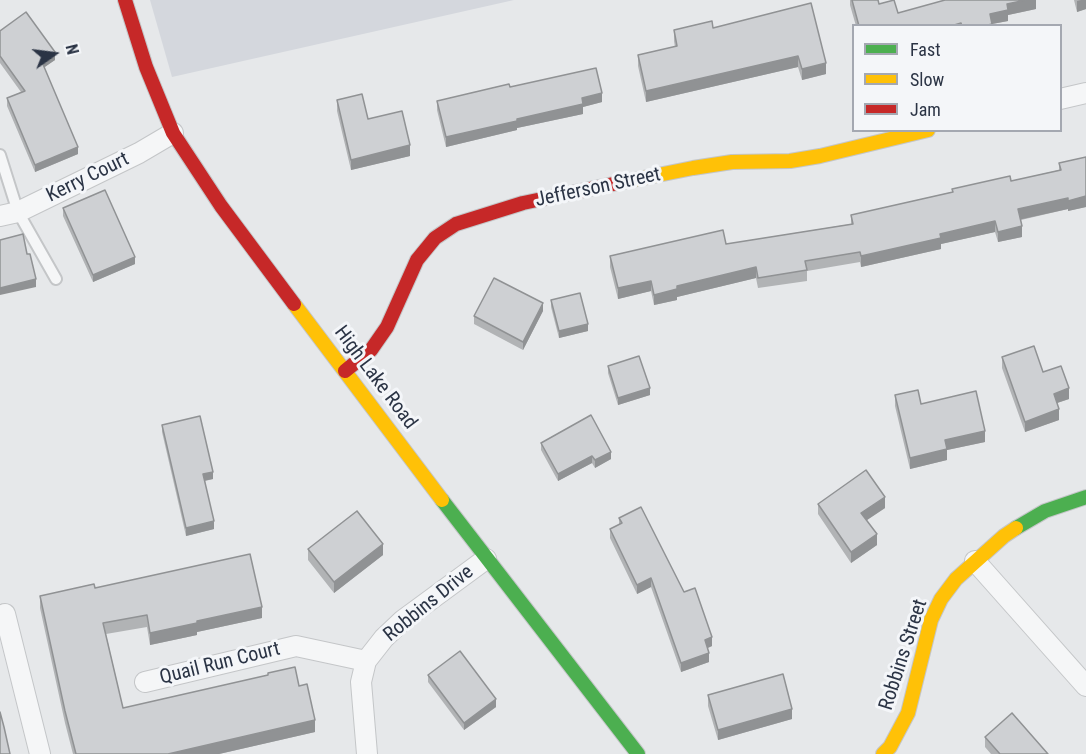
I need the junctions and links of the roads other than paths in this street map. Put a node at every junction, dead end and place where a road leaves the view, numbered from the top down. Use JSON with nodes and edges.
{"nodes":[{"id":1,"x":130,"y":1,"type":"edge"},
{"id":2,"x":1086,"y":93,"type":"edge"},
{"id":3,"x":1062,"y":99,"type":"edge"},
{"id":4,"x":920,"y":132,"type":"edge"},
{"id":5,"x":173,"y":133,"type":"junction"},
{"id":6,"x":0,"y":155,"type":"edge"},
{"id":7,"x":9,"y":214,"type":"edge"},
{"id":8,"x":56,"y":279,"type":"dead end"},
{"id":9,"x":345,"y":371,"type":"junction"},
{"id":10,"x":1086,"y":497,"type":"edge"},
{"id":11,"x":486,"y":559,"type":"junction"},
{"id":12,"x":975,"y":561,"type":"junction"},
{"id":13,"x":5,"y":614,"type":"dead end"},
{"id":14,"x":366,"y":661,"type":"junction"},
{"id":15,"x":145,"y":682,"type":"dead end"},
{"id":16,"x":1086,"y":686,"type":"edge"},
{"id":17,"x":40,"y":754,"type":"edge"},
{"id":18,"x":367,"y":754,"type":"edge"},
{"id":19,"x":638,"y":754,"type":"edge"},
{"id":20,"x":883,"y":754,"type":"edge"}],
"edges":[{"from":1,"to":5,"type":"street","name":"High Lake Road"},
{"from":2,"to":3,"type":"street"},
{"from":4,"to":9,"type":"street","name":"Jefferson Street"},
{"from":5,"to":7,"type":"street","name":"Kerry Court"},
{"from":5,"to":9,"type":"street","name":"High Lake Road"},
{"from":6,"to":7,"type":"lane"},
{"from":7,"to":8,"type":"lane"},
{"from":9,"to":11,"type":"street","name":"High Lake Road"},
{"from":10,"to":12,"type":"street","name":"Robbins Street"},
{"from":11,"to":14,"type":"street","name":"Robbins Drive"},
{"from":11,"to":19,"type":"street","name":"High Lake Road"},
{"from":12,"to":16,"type":"street"},
{"from":12,"to":20,"type":"street","name":"Robbins Street"},
{"from":13,"to":17,"type":"street"},
{"from":14,"to":15,"type":"street","name":"Quail Run Court"},
{"from":14,"to":18,"type":"street","name":"Robbins Drive"}]}
